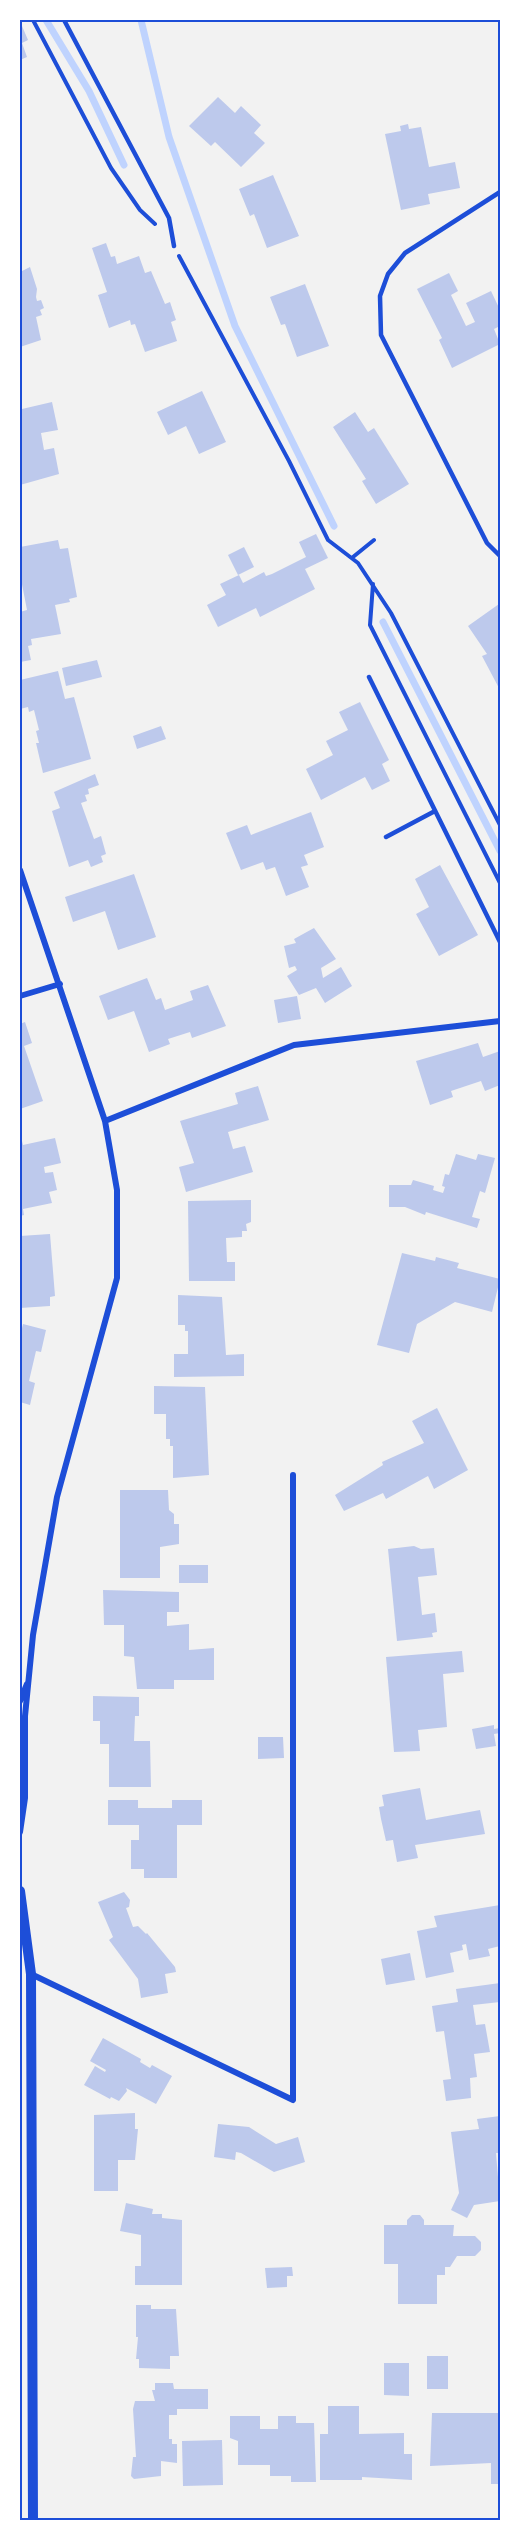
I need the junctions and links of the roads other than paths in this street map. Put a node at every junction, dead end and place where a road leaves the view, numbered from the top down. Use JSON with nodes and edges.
{"nodes":[{"id":1,"x":64,"y":20,"type":"edge"},
{"id":2,"x":501,"y":192,"type":"edge"},
{"id":3,"x":174,"y":246,"type":"road end"},
{"id":4,"x":501,"y":556,"type":"edge"},
{"id":5,"x":369,"y":677,"type":"dead end"},
{"id":6,"x":435,"y":811,"type":"junction"},
{"id":7,"x":386,"y":837,"type":"dead end"},
{"id":8,"x":20,"y":870,"type":"edge"},
{"id":9,"x":501,"y":942,"type":"edge"},
{"id":10,"x":60,"y":984,"type":"junction"},
{"id":11,"x":20,"y":996,"type":"edge"},
{"id":12,"x":501,"y":1021,"type":"edge"},
{"id":13,"x":105,"y":1121,"type":"junction"},
{"id":14,"x":293,"y":1475,"type":"dead end"},
{"id":15,"x":29,"y":1678,"type":"junction"},
{"id":16,"x":20,"y":1701,"type":"edge"},
{"id":17,"x":20,"y":1832,"type":"edge"},
{"id":18,"x":20,"y":1891,"type":"edge"},
{"id":19,"x":31,"y":1974,"type":"junction"},
{"id":20,"x":33,"y":2520,"type":"edge"}],
"edges":[{"from":1,"to":3,"type":"lane"},
{"from":2,"to":4,"type":"lane"},
{"from":5,"to":6,"type":"lane"},
{"from":6,"to":7,"type":"lane"},
{"from":6,"to":9,"type":"lane"},
{"from":8,"to":10,"type":"street"},
{"from":10,"to":11,"type":"street"},
{"from":10,"to":13,"type":"street"},
{"from":12,"to":13,"type":"street"},
{"from":13,"to":15,"type":"street"},
{"from":14,"to":19,"type":"street"},
{"from":15,"to":16,"type":"street"},
{"from":15,"to":17,"type":"street"},
{"from":18,"to":19,"type":"street"},
{"from":19,"to":20,"type":"street"}]}
